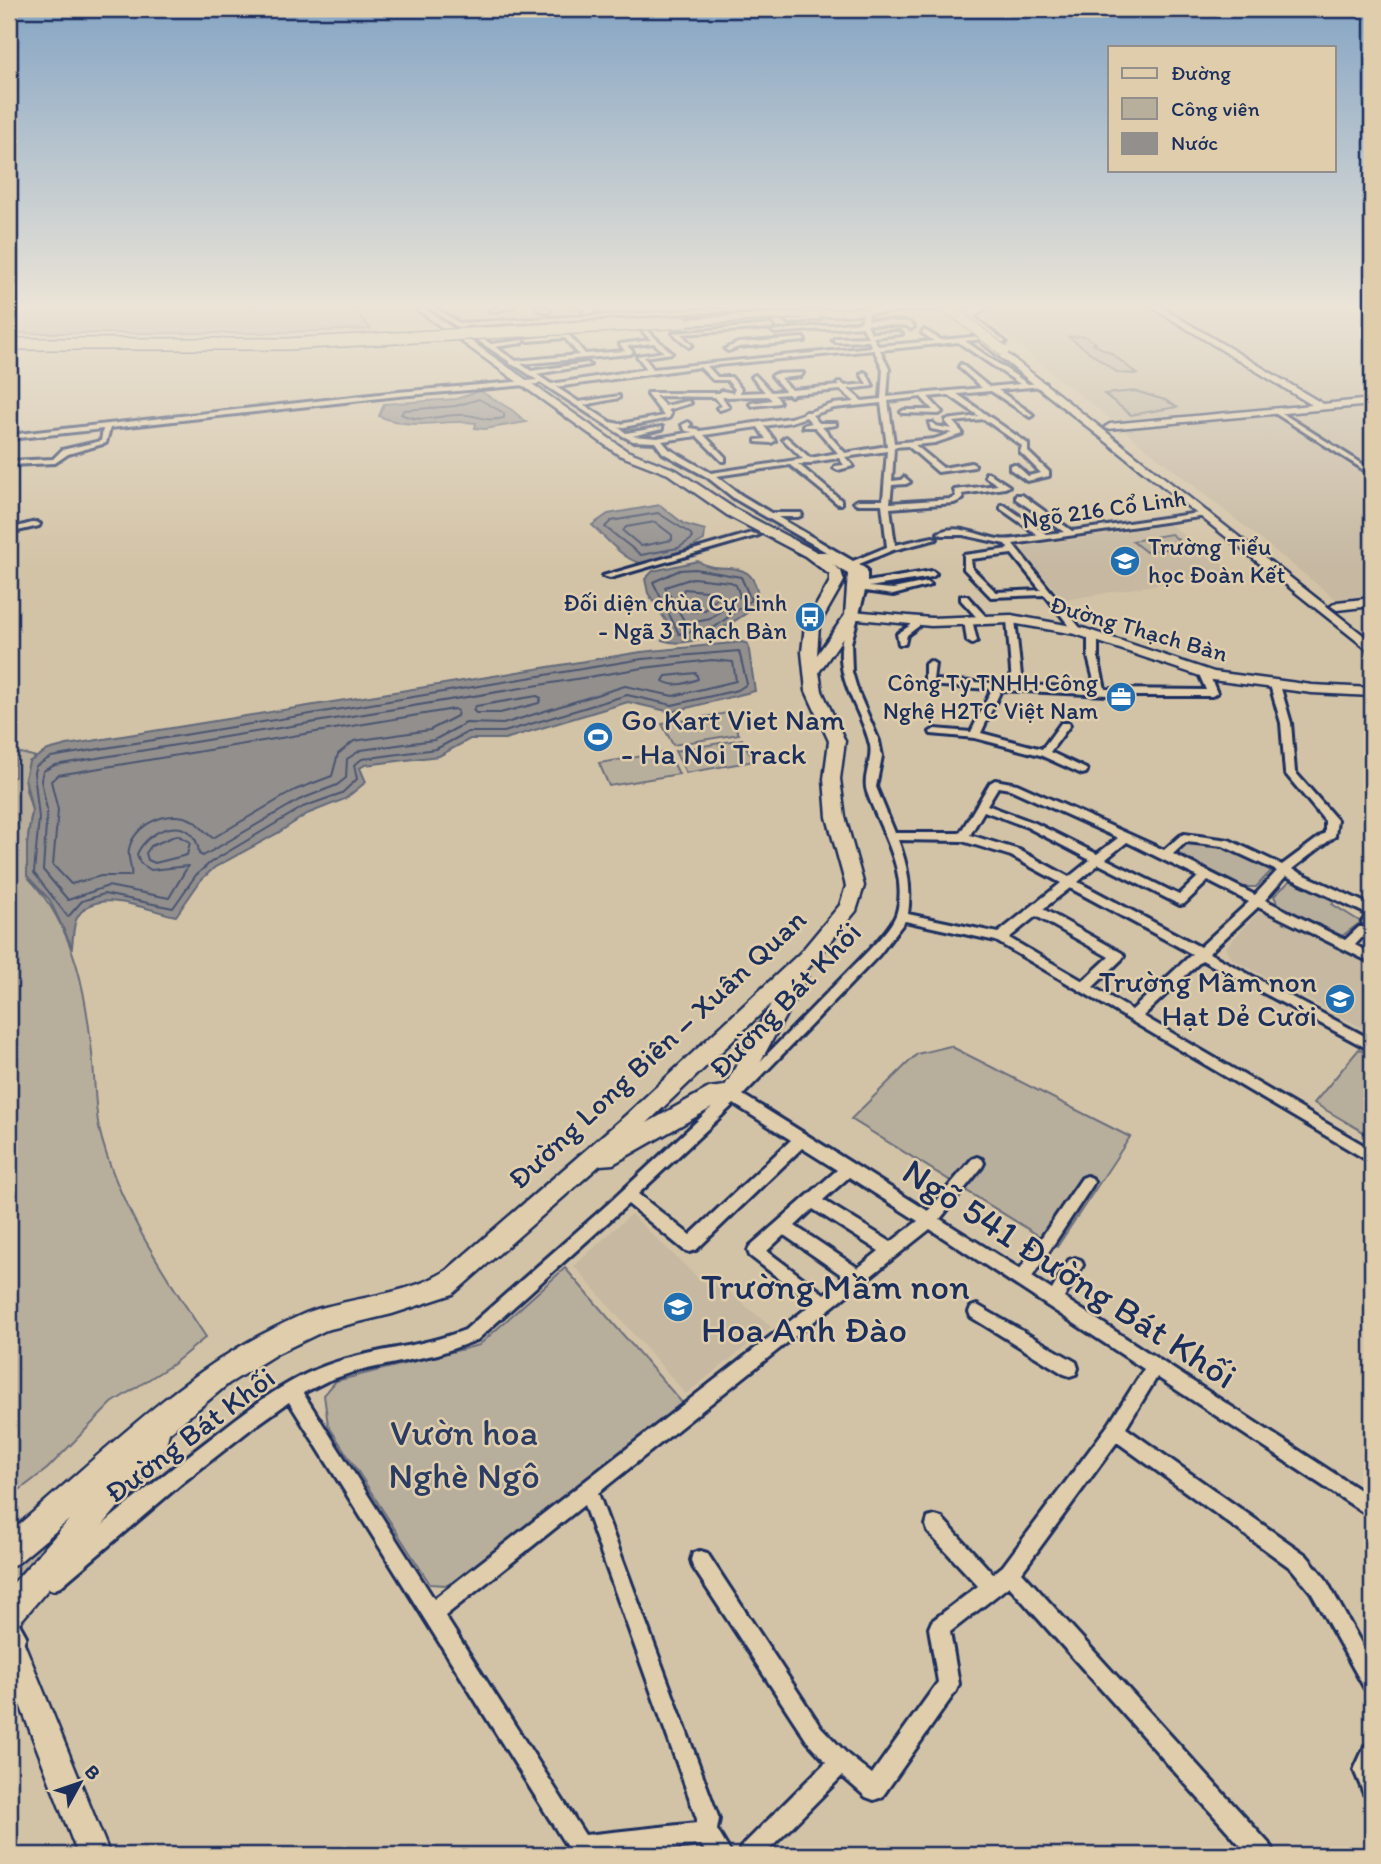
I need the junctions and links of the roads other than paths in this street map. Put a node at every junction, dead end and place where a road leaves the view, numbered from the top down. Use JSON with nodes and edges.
{"nodes":[{"id":1,"x":409,"y":393,"type":"edge"},
{"id":2,"x":539,"y":393,"type":"edge"},
{"id":3,"x":563,"y":393,"type":"edge"},
{"id":4,"x":722,"y":393,"type":"junction"},
{"id":5,"x":803,"y":393,"type":"edge"},
{"id":6,"x":830,"y":393,"type":"edge"},
{"id":7,"x":849,"y":393,"type":"edge"},
{"id":8,"x":884,"y":393,"type":"edge"},
{"id":9,"x":951,"y":393,"type":"joint"},
{"id":10,"x":996,"y":393,"type":"edge"},
{"id":11,"x":1054,"y":393,"type":"edge"},
{"id":12,"x":1064,"y":393,"type":"edge"},
{"id":13,"x":1299,"y":393,"type":"edge"},
{"id":14,"x":736,"y":394,"type":"joint"},
{"id":15,"x":771,"y":394,"type":"junction"},
{"id":16,"x":791,"y":394,"type":"joint"},
{"id":17,"x":922,"y":395,"type":"junction"},
{"id":18,"x":931,"y":395,"type":"joint"},
{"id":19,"x":617,"y":397,"type":"dead end"},
{"id":20,"x":903,"y":397,"type":"junction"},
{"id":21,"x":545,"y":399,"type":"junction"},
{"id":22,"x":884,"y":400,"type":"junction"},
{"id":23,"x":1372,"y":402,"type":"edge"},
{"id":24,"x":688,"y":403,"type":"dead end"},
{"id":25,"x":810,"y":403,"type":"dead end"},
{"id":26,"x":860,"y":403,"type":"junction"},
{"id":27,"x":579,"y":404,"type":"junction"},
{"id":28,"x":753,"y":404,"type":"dead end"},
{"id":29,"x":843,"y":405,"type":"junction"},
{"id":30,"x":611,"y":406,"type":"dead end"},
{"id":31,"x":913,"y":406,"type":"dead end"},
{"id":32,"x":1322,"y":407,"type":"junction"},
{"id":33,"x":720,"y":408,"type":"dead end"},
{"id":34,"x":589,"y":409,"type":"junction"},
{"id":35,"x":661,"y":409,"type":"junction"},
{"id":36,"x":820,"y":411,"type":"junction"},
{"id":37,"x":1275,"y":411,"type":"junction"},
{"id":38,"x":904,"y":412,"type":"dead end"},
{"id":39,"x":806,"y":413,"type":"junction"},
{"id":40,"x":1030,"y":415,"type":"dead end"},
{"id":41,"x":986,"y":417,"type":"junction"},
{"id":42,"x":609,"y":424,"type":"junction"},
{"id":43,"x":688,"y":424,"type":"dead end"},
{"id":44,"x":834,"y":424,"type":"dead end"},
{"id":45,"x":931,"y":424,"type":"dead end"},
{"id":46,"x":760,"y":425,"type":"junction"},
{"id":47,"x":816,"y":425,"type":"junction"},
{"id":48,"x":805,"y":426,"type":"dead end"},
{"id":49,"x":107,"y":427,"type":"junction"},
{"id":50,"x":1110,"y":427,"type":"junction"},
{"id":51,"x":660,"y":428,"type":"dead end"},
{"id":52,"x":960,"y":433,"type":"junction"},
{"id":53,"x":698,"y":434,"type":"junction"},
{"id":54,"x":625,"y":435,"type":"junction"},
{"id":55,"x":9,"y":436,"type":"edge"},
{"id":56,"x":786,"y":439,"type":"dead end"},
{"id":57,"x":657,"y":440,"type":"junction"},
{"id":58,"x":758,"y":442,"type":"dead end"},
{"id":59,"x":910,"y":444,"type":"junction"},
{"id":60,"x":891,"y":447,"type":"junction"},
{"id":61,"x":826,"y":449,"type":"dead end"},
{"id":62,"x":839,"y":456,"type":"junction"},
{"id":63,"x":722,"y":459,"type":"dead end"},
{"id":64,"x":682,"y":461,"type":"junction"},
{"id":65,"x":810,"y":462,"type":"junction"},
{"id":66,"x":9,"y":463,"type":"edge"},
{"id":67,"x":793,"y":464,"type":"junction"},
{"id":68,"x":971,"y":465,"type":"dead end"},
{"id":69,"x":1013,"y":467,"type":"dead end"},
{"id":70,"x":838,"y":468,"type":"dead end"},
{"id":71,"x":1372,"y":473,"type":"edge"},
{"id":72,"x":710,"y":475,"type":"junction"},
{"id":73,"x":989,"y":475,"type":"dead end"},
{"id":74,"x":904,"y":479,"type":"dead end"},
{"id":75,"x":888,"y":483,"type":"junction"},
{"id":76,"x":698,"y":489,"type":"junction"},
{"id":77,"x":933,"y":491,"type":"dead end"},
{"id":78,"x":1020,"y":496,"type":"dead end"},
{"id":79,"x":838,"y":502,"type":"dead end"},
{"id":80,"x":858,"y":502,"type":"dead end"},
{"id":81,"x":944,"y":502,"type":"junction"},
{"id":82,"x":886,"y":504,"type":"junction"},
{"id":83,"x":1004,"y":507,"type":"dead end"},
{"id":84,"x":767,"y":514,"type":"junction"},
{"id":85,"x":1206,"y":514,"type":"junction"},
{"id":86,"x":798,"y":515,"type":"dead end"},
{"id":87,"x":36,"y":524,"type":"dead end"},
{"id":88,"x":9,"y":531,"type":"edge"},
{"id":89,"x":942,"y":533,"type":"dead end"},
{"id":90,"x":1072,"y":534,"type":"junction"},
{"id":91,"x":755,"y":535,"type":"dead end"},
{"id":92,"x":1045,"y":537,"type":"junction"},
{"id":93,"x":933,"y":539,"type":"dead end"},
{"id":94,"x":1011,"y":547,"type":"junction"},
{"id":95,"x":891,"y":548,"type":"junction"},
{"id":96,"x":810,"y":553,"type":"junction"},
{"id":97,"x":854,"y":563,"type":"junction"},
{"id":98,"x":932,"y":574,"type":"dead end"},
{"id":99,"x":607,"y":576,"type":"dead end"},
{"id":100,"x":927,"y":585,"type":"dead end"},
{"id":101,"x":863,"y":587,"type":"junction"},
{"id":102,"x":1047,"y":592,"type":"junction"},
{"id":103,"x":964,"y":598,"type":"dead end"},
{"id":104,"x":1372,"y":602,"type":"edge"},
{"id":105,"x":1372,"y":608,"type":"edge"},
{"id":106,"x":1341,"y":609,"type":"junction"},
{"id":107,"x":852,"y":615,"type":"junction"},
{"id":108,"x":1011,"y":619,"type":"junction"},
{"id":109,"x":968,"y":620,"type":"junction"},
{"id":110,"x":984,"y":620,"type":"junction"},
{"id":111,"x":915,"y":621,"type":"junction"},
{"id":112,"x":1078,"y":632,"type":"junction"},
{"id":113,"x":1372,"y":635,"type":"edge"},
{"id":114,"x":1093,"y":636,"type":"junction"},
{"id":115,"x":972,"y":641,"type":"dead end"},
{"id":116,"x":902,"y":642,"type":"dead end"},
{"id":117,"x":1372,"y":649,"type":"edge"},
{"id":118,"x":930,"y":664,"type":"dead end"},
{"id":119,"x":811,"y":673,"type":"junction"},
{"id":120,"x":1204,"y":674,"type":"junction"},
{"id":121,"x":1275,"y":685,"type":"junction"},
{"id":122,"x":997,"y":688,"type":"junction"},
{"id":123,"x":1017,"y":688,"type":"junction"},
{"id":124,"x":1101,"y":691,"type":"junction"},
{"id":125,"x":1372,"y":692,"type":"edge"},
{"id":126,"x":1065,"y":724,"type":"dead end"},
{"id":127,"x":935,"y":732,"type":"dead end"},
{"id":128,"x":975,"y":735,"type":"junction"},
{"id":129,"x":1044,"y":753,"type":"junction"},
{"id":130,"x":1082,"y":771,"type":"dead end"},
{"id":131,"x":980,"y":806,"type":"junction"},
{"id":132,"x":891,"y":836,"type":"junction"},
{"id":133,"x":963,"y":837,"type":"junction"},
{"id":134,"x":1126,"y":837,"type":"junction"},
{"id":135,"x":1165,"y":855,"type":"junction"},
{"id":136,"x":1101,"y":860,"type":"junction"},
{"id":137,"x":1284,"y":872,"type":"junction"},
{"id":138,"x":1206,"y":876,"type":"junction"},
{"id":139,"x":1071,"y":883,"type":"junction"},
{"id":140,"x":1258,"y":900,"type":"junction"},
{"id":141,"x":1037,"y":911,"type":"junction"},
{"id":142,"x":901,"y":916,"type":"junction"},
{"id":143,"x":1370,"y":920,"type":"edge"},
{"id":144,"x":1000,"y":938,"type":"junction"},
{"id":145,"x":1346,"y":946,"type":"junction"},
{"id":146,"x":1201,"y":953,"type":"junction"},
{"id":147,"x":807,"y":958,"type":"junction"},
{"id":148,"x":1372,"y":959,"type":"edge"},
{"id":149,"x":1085,"y":987,"type":"junction"},
{"id":150,"x":1134,"y":1016,"type":"junction"},
{"id":151,"x":1372,"y":1046,"type":"edge"},
{"id":152,"x":732,"y":1095,"type":"junction"},
{"id":153,"x":802,"y":1139,"type":"junction"},
{"id":154,"x":1372,"y":1157,"type":"edge"},
{"id":155,"x":977,"y":1163,"type":"dead end"},
{"id":156,"x":848,"y":1169,"type":"junction"},
{"id":157,"x":576,"y":1172,"type":"junction"},
{"id":158,"x":1087,"y":1182,"type":"dead end"},
{"id":159,"x":628,"y":1194,"type":"junction"},
{"id":160,"x":812,"y":1201,"type":"junction"},
{"id":161,"x":928,"y":1222,"type":"junction"},
{"id":162,"x":784,"y":1227,"type":"junction"},
{"id":163,"x":892,"y":1251,"type":"junction"},
{"id":164,"x":1076,"y":1265,"type":"dead end"},
{"id":165,"x":859,"y":1278,"type":"junction"},
{"id":166,"x":1022,"y":1279,"type":"junction"},
{"id":167,"x":1054,"y":1300,"type":"junction"},
{"id":168,"x":825,"y":1304,"type":"junction"},
{"id":169,"x":977,"y":1312,"type":"dead end"},
{"id":170,"x":1155,"y":1366,"type":"junction"},
{"id":171,"x":1070,"y":1368,"type":"dead end"},
{"id":172,"x":292,"y":1392,"type":"junction"},
{"id":173,"x":170,"y":1414,"type":"junction"},
{"id":174,"x":1115,"y":1430,"type":"junction"},
{"id":175,"x":588,"y":1490,"type":"junction"},
{"id":176,"x":1372,"y":1508,"type":"edge"},
{"id":177,"x":935,"y":1525,"type":"dead end"},
{"id":178,"x":9,"y":1552,"type":"edge"},
{"id":179,"x":700,"y":1560,"type":"dead end"},
{"id":180,"x":1010,"y":1573,"type":"junction"},
{"id":181,"x":992,"y":1587,"type":"junction"},
{"id":182,"x":9,"y":1611,"type":"edge"},
{"id":183,"x":431,"y":1614,"type":"junction"},
{"id":184,"x":10,"y":1638,"type":"edge"},
{"id":185,"x":1372,"y":1682,"type":"edge"},
{"id":186,"x":949,"y":1684,"type":"joint"},
{"id":187,"x":1372,"y":1752,"type":"edge"},
{"id":188,"x":841,"y":1762,"type":"junction"},
{"id":189,"x":1372,"y":1786,"type":"edge"},
{"id":190,"x":706,"y":1833,"type":"junction"},
{"id":191,"x":582,"y":1851,"type":"edge"},
{"id":192,"x":94,"y":1855,"type":"edge"},
{"id":193,"x":720,"y":1855,"type":"edge"},
{"id":194,"x":749,"y":1855,"type":"edge"},
{"id":195,"x":1264,"y":1855,"type":"edge"}],
"edges":[{"from":1,"to":49,"type":"street"},
{"from":2,"to":21,"type":"main road","name":"Đường Long Biên – Xuân Quan"},
{"from":3,"to":27,"type":"street"},
{"from":4,"to":14,"type":"street"},
{"from":4,"to":33,"type":"street"},
{"from":4,"to":35,"type":"street"},
{"from":5,"to":16,"type":"street"},
{"from":6,"to":29,"type":"street"},
{"from":7,"to":26,"type":"street"},
{"from":8,"to":22,"type":"street"},
{"from":9,"to":18,"type":"street"},
{"from":9,"to":41,"type":"street"},
{"from":10,"to":40,"type":"street"},
{"from":11,"to":85,"type":"main road"},
{"from":12,"to":50,"type":"main road"},
{"from":13,"to":32,"type":"street"},
{"from":14,"to":15,"type":"street"},
{"from":15,"to":16,"type":"street"},
{"from":15,"to":28,"type":"street"},
{"from":17,"to":18,"type":"street"},
{"from":17,"to":20,"type":"street"},
{"from":17,"to":38,"type":"street"},
{"from":19,"to":27,"type":"street"},
{"from":20,"to":22,"type":"street"},
{"from":20,"to":31,"type":"street"},
{"from":21,"to":42,"type":"main road"},
{"from":21,"to":76,"type":"main road","name":"Đường Long Biên – Xuân Quan"},
{"from":22,"to":26,"type":"street"},
{"from":22,"to":60,"type":"street"},
{"from":23,"to":32,"type":"street"},
{"from":24,"to":35,"type":"street"},
{"from":25,"to":36,"type":"street"},
{"from":26,"to":29,"type":"street"},
{"from":27,"to":34,"type":"street"},
{"from":29,"to":36,"type":"street"},
{"from":30,"to":34,"type":"street"},
{"from":32,"to":37,"type":"street"},
{"from":34,"to":42,"type":"street"},
{"from":35,"to":42,"type":"street"},
{"from":36,"to":39,"type":"street"},
{"from":37,"to":50,"type":"street"},
{"from":37,"to":71,"type":"street"},
{"from":39,"to":46,"type":"street"},
{"from":39,"to":47,"type":"street"},
{"from":41,"to":52,"type":"street"},
{"from":41,"to":69,"type":"street"},
{"from":42,"to":54,"type":"street"},
{"from":43,"to":53,"type":"street"},
{"from":44,"to":47,"type":"street"},
{"from":45,"to":52,"type":"street"},
{"from":46,"to":53,"type":"street"},
{"from":46,"to":58,"type":"street"},
{"from":47,"to":48,"type":"street"},
{"from":47,"to":62,"type":"street"},
{"from":49,"to":55,"type":"street"},
{"from":49,"to":66,"type":"street"},
{"from":50,"to":106,"type":"main road"},
{"from":51,"to":54,"type":"street"},
{"from":52,"to":59,"type":"street"},
{"from":53,"to":57,"type":"street"},
{"from":53,"to":63,"type":"street"},
{"from":54,"to":57,"type":"street"},
{"from":56,"to":65,"type":"street"},
{"from":57,"to":64,"type":"street"},
{"from":59,"to":60,"type":"street"},
{"from":59,"to":68,"type":"street"},
{"from":60,"to":62,"type":"street"},
{"from":60,"to":75,"type":"street"},
{"from":61,"to":62,"type":"street"},
{"from":62,"to":65,"type":"street"},
{"from":62,"to":70,"type":"street"},
{"from":64,"to":72,"type":"street"},
{"from":64,"to":76,"type":"main road"},
{"from":65,"to":67,"type":"street"},
{"from":67,"to":72,"type":"street"},
{"from":67,"to":79,"type":"street"},
{"from":72,"to":84,"type":"street"},
{"from":73,"to":81,"type":"street"},
{"from":74,"to":75,"type":"street"},
{"from":75,"to":82,"type":"street"},
{"from":76,"to":96,"type":"main road","name":"Đường Long Biên – Xuân Quan"},
{"from":77,"to":81,"type":"street"},
{"from":78,"to":90,"type":"street"},
{"from":80,"to":82,"type":"street"},
{"from":81,"to":82,"type":"street"},
{"from":82,"to":95,"type":"street"},
{"from":83,"to":92,"type":"street"},
{"from":84,"to":86,"type":"street"},
{"from":84,"to":97,"type":"street"},
{"from":85,"to":90,"type":"street","name":"Ngõ 216 Cổ Linh"},
{"from":85,"to":117,"type":"main road"},
{"from":87,"to":88,"type":"street"},
{"from":89,"to":94,"type":"street"},
{"from":90,"to":92,"type":"street","name":"Ngõ 216 Cổ Linh"},
{"from":91,"to":99,"type":"street"},
{"from":92,"to":94,"type":"street","name":"Ngõ 216 Cổ Linh"},
{"from":93,"to":95,"type":"street"},
{"from":94,"to":102,"type":"street"},
{"from":94,"to":102,"type":"street"},
{"from":95,"to":97,"type":"street"},
{"from":96,"to":107,"type":"main road"},
{"from":96,"to":119,"type":"main road","name":"Đường Long Biên – Xuân Quan"},
{"from":97,"to":101,"type":"street"},
{"from":98,"to":101,"type":"street"},
{"from":100,"to":101,"type":"street"},
{"from":101,"to":107,"type":"street","name":"Đường Bát Khối"},
{"from":102,"to":112,"type":"street"},
{"from":103,"to":110,"type":"street"},
{"from":104,"to":106,"type":"street"},
{"from":105,"to":106,"type":"street"},
{"from":106,"to":113,"type":"main road"},
{"from":107,"to":111,"type":"street","name":"Đường Thạch Bàn"},
{"from":107,"to":119,"type":"main road"},
{"from":107,"to":132,"type":"street","name":"Đường Bát Khối"},
{"from":108,"to":110,"type":"street","name":"Đường Thạch Bàn"},
{"from":108,"to":112,"type":"street","name":"Đường Thạch Bàn"},
{"from":108,"to":123,"type":"street"},
{"from":109,"to":110,"type":"street","name":"Đường Thạch Bàn"},
{"from":109,"to":111,"type":"street","name":"Đường Thạch Bàn"},
{"from":109,"to":115,"type":"street"},
{"from":111,"to":116,"type":"street"},
{"from":112,"to":114,"type":"street","name":"Đường Thạch Bàn"},
{"from":114,"to":120,"type":"street","name":"Đường Thạch Bàn"},
{"from":114,"to":124,"type":"street"},
{"from":118,"to":122,"type":"street"},
{"from":119,"to":147,"type":"main road","name":"Đường Long Biên – Xuân Quan"},
{"from":120,"to":121,"type":"street","name":"Đường Thạch Bàn"},
{"from":120,"to":124,"type":"street"},
{"from":121,"to":125,"type":"street","name":"Đường Thạch Bàn"},
{"from":121,"to":137,"type":"street"},
{"from":122,"to":123,"type":"street"},
{"from":122,"to":128,"type":"street"},
{"from":123,"to":124,"type":"street"},
{"from":126,"to":129,"type":"street"},
{"from":127,"to":128,"type":"street"},
{"from":128,"to":129,"type":"street"},
{"from":129,"to":130,"type":"street"},
{"from":131,"to":133,"type":"street"},
{"from":131,"to":134,"type":"street"},
{"from":131,"to":136,"type":"street"},
{"from":132,"to":133,"type":"street"},
{"from":132,"to":142,"type":"street","name":"Đường Bát Khối"},
{"from":133,"to":139,"type":"street"},
{"from":134,"to":135,"type":"street"},
{"from":134,"to":136,"type":"street"},
{"from":135,"to":137,"type":"street"},
{"from":135,"to":138,"type":"street"},
{"from":136,"to":138,"type":"street"},
{"from":136,"to":139,"type":"street"},
{"from":137,"to":140,"type":"street"},
{"from":137,"to":143,"type":"street"},
{"from":138,"to":140,"type":"street"},
{"from":139,"to":141,"type":"street"},
{"from":139,"to":146,"type":"street"},
{"from":140,"to":145,"type":"street"},
{"from":140,"to":146,"type":"street"},
{"from":141,"to":144,"type":"street"},
{"from":141,"to":149,"type":"street"},
{"from":142,"to":144,"type":"street"},
{"from":142,"to":152,"type":"street","name":"Đường Bát Khối"},
{"from":143,"to":145,"type":"street"},
{"from":144,"to":149,"type":"street"},
{"from":145,"to":148,"type":"street"},
{"from":146,"to":150,"type":"street"},
{"from":146,"to":151,"type":"street"},
{"from":147,"to":152,"type":"main road"},
{"from":147,"to":157,"type":"main road","name":"Đường Long Biên – Xuân Quan"},
{"from":149,"to":150,"type":"street"},
{"from":150,"to":154,"type":"street"},
{"from":152,"to":153,"type":"street","name":"Ngõ 541 Đường Bát Khối"},
{"from":152,"to":157,"type":"main road"},
{"from":152,"to":159,"type":"street","name":"Đường Bát Khối"},
{"from":153,"to":156,"type":"street","name":"Ngõ 541 Đường Bát Khối"},
{"from":153,"to":159,"type":"street"},
{"from":155,"to":161,"type":"street"},
{"from":156,"to":160,"type":"street"},
{"from":156,"to":161,"type":"street","name":"Ngõ 541 Đường Bát Khối"},
{"from":157,"to":173,"type":"main road","name":"Đường Long Biên – Xuân Quan"},
{"from":158,"to":166,"type":"street"},
{"from":159,"to":172,"type":"street","name":"Đường Bát Khối"},
{"from":160,"to":162,"type":"street"},
{"from":160,"to":163,"type":"street"},
{"from":161,"to":163,"type":"street"},
{"from":161,"to":166,"type":"street","name":"Ngõ 541 Đường Bát Khối"},
{"from":162,"to":165,"type":"street"},
{"from":162,"to":168,"type":"street"},
{"from":163,"to":165,"type":"street"},
{"from":164,"to":167,"type":"street"},
{"from":165,"to":168,"type":"street"},
{"from":166,"to":167,"type":"street","name":"Ngõ 541 Đường Bát Khối"},
{"from":167,"to":170,"type":"street","name":"Ngõ 541 Đường Bát Khối"},
{"from":168,"to":175,"type":"street"},
{"from":169,"to":171,"type":"street"},
{"from":170,"to":174,"type":"street"},
{"from":170,"to":176,"type":"street","name":"Ngõ 541 Đường Bát Khối"},
{"from":172,"to":183,"type":"street"},
{"from":172,"to":184,"type":"street","name":"Đường Bát Khối"},
{"from":173,"to":178,"type":"main road","name":"Đường Long Biên – Xuân Quan"},
{"from":173,"to":182,"type":"main road"},
{"from":174,"to":180,"type":"street"},
{"from":174,"to":185,"type":"street"},
{"from":175,"to":183,"type":"street"},
{"from":175,"to":190,"type":"street"},
{"from":177,"to":181,"type":"street"},
{"from":179,"to":188,"type":"street"},
{"from":180,"to":181,"type":"street"},
{"from":180,"to":195,"type":"street"},
{"from":181,"to":186,"type":"street"},
{"from":183,"to":191,"type":"street"},
{"from":184,"to":192,"type":"street"},
{"from":186,"to":188,"type":"street"},
{"from":187,"to":189,"type":"street"},
{"from":188,"to":194,"type":"street"},
{"from":190,"to":191,"type":"street"},
{"from":190,"to":193,"type":"street"}]}
